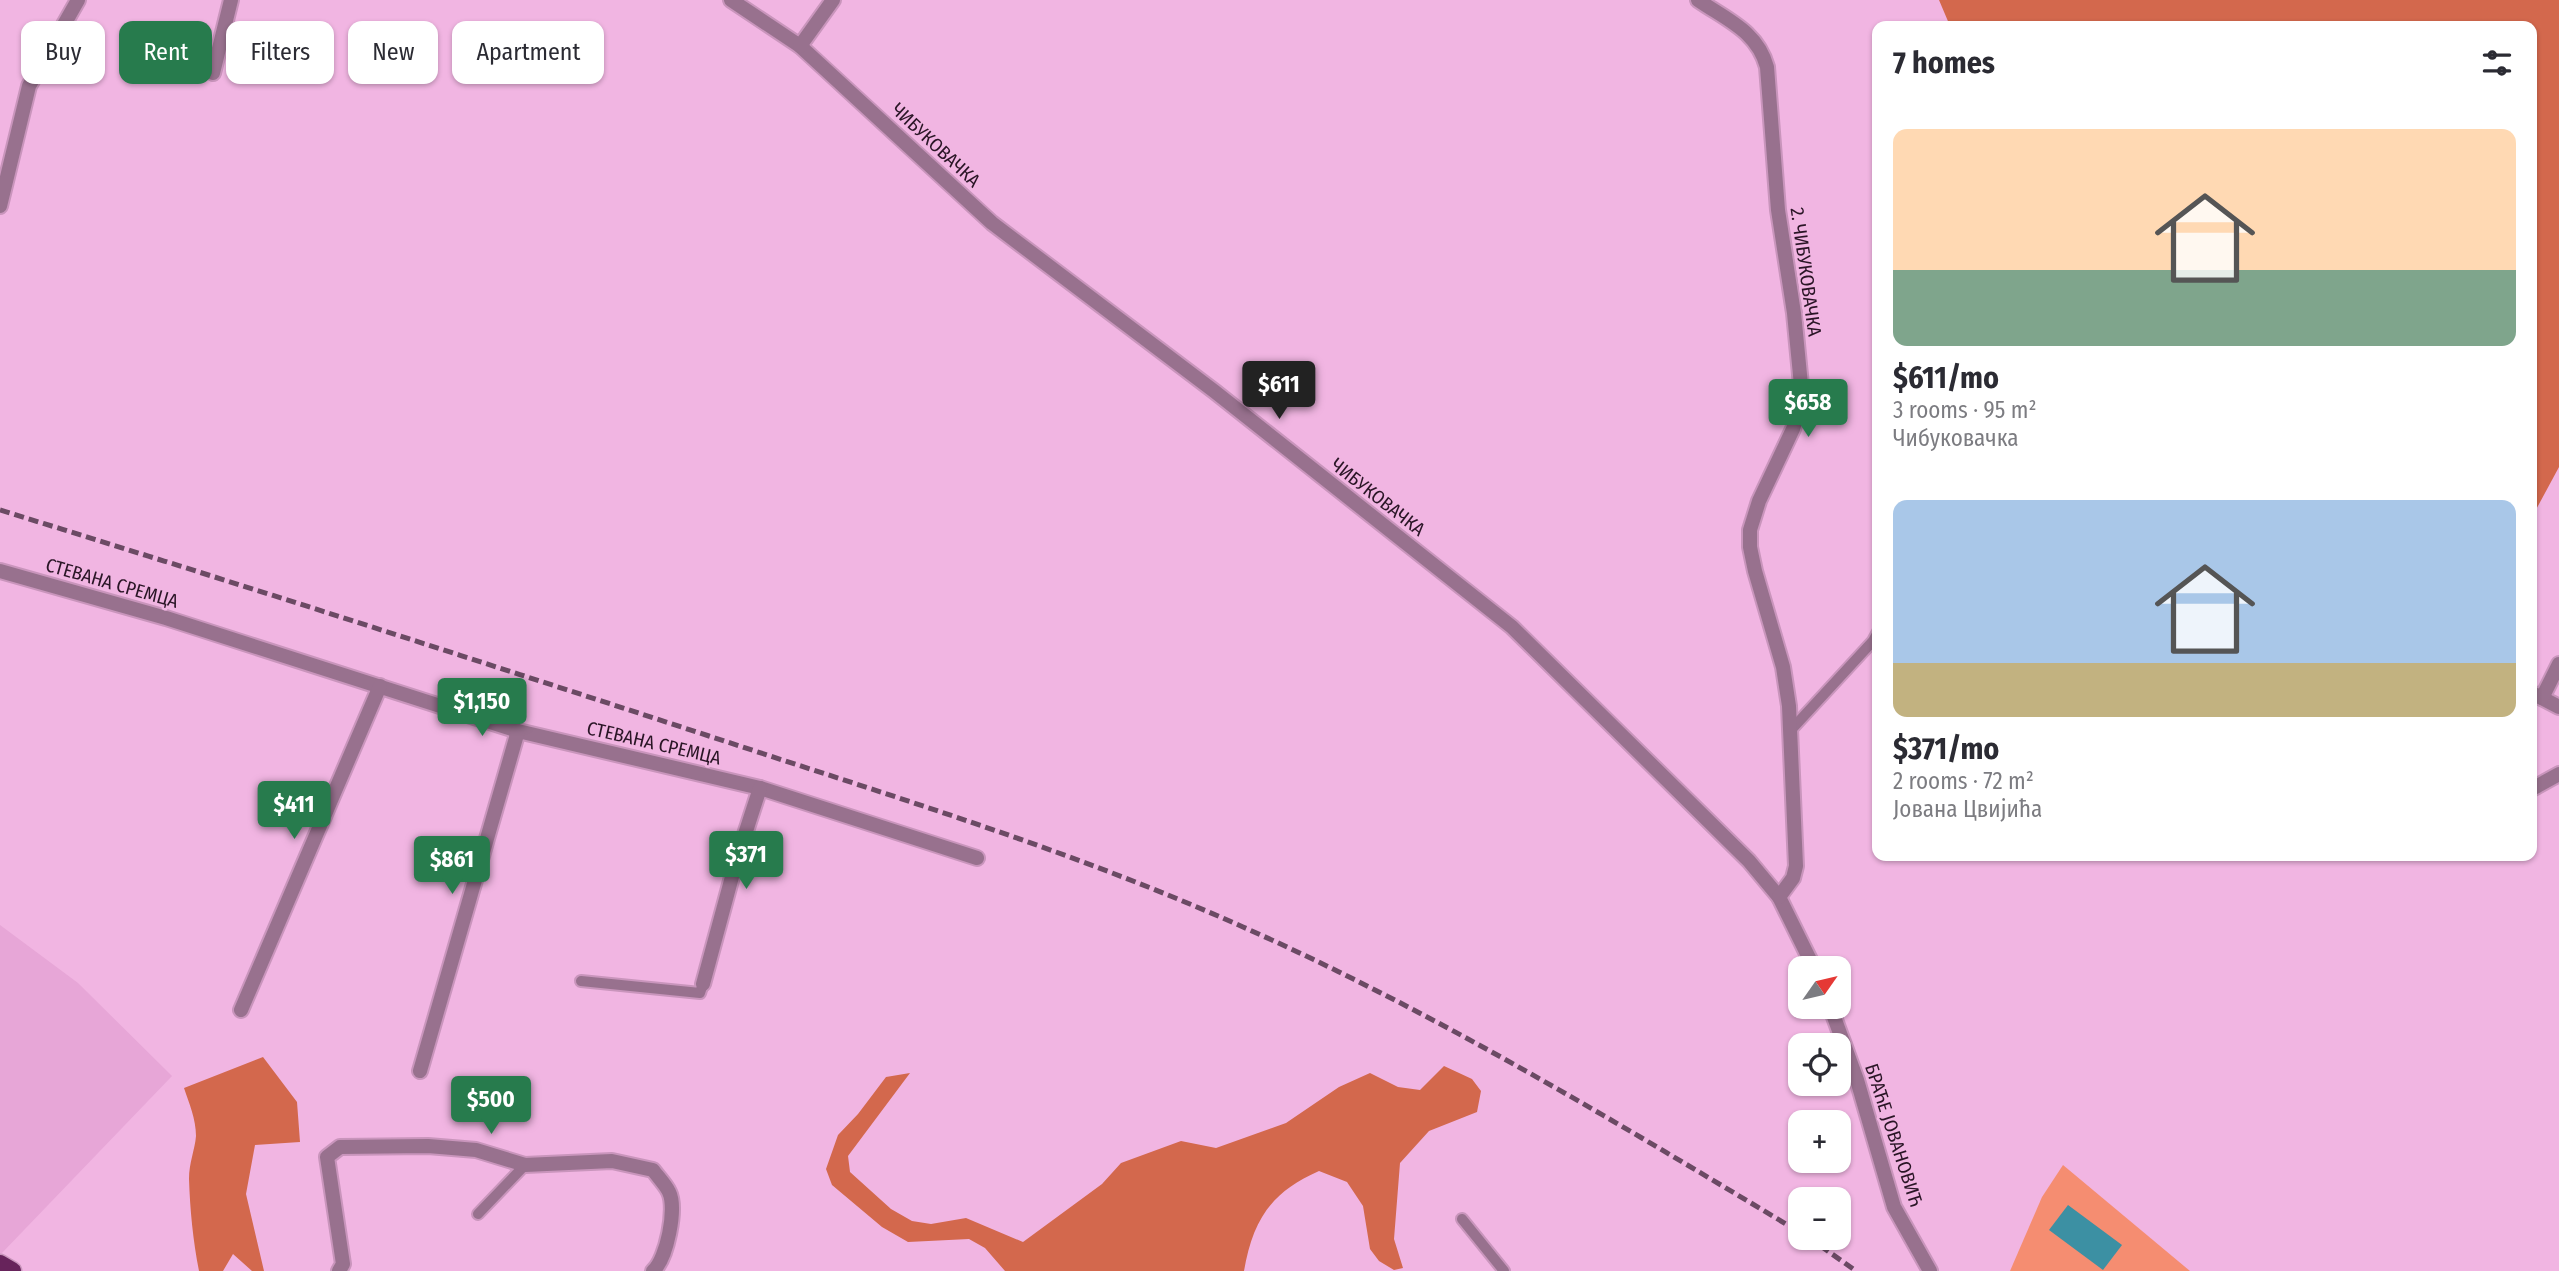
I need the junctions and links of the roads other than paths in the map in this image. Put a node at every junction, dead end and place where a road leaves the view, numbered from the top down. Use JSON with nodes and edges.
{"nodes":[{"id":1,"x":78,"y":0,"type":"edge"},
{"id":2,"x":231,"y":0,"type":"edge"},
{"id":3,"x":730,"y":0,"type":"edge"},
{"id":4,"x":833,"y":0,"type":"edge"},
{"id":5,"x":1698,"y":0,"type":"edge"},
{"id":6,"x":800,"y":46,"type":"junction"},
{"id":7,"x":213,"y":73,"type":"dead end"},
{"id":8,"x":0,"y":206,"type":"edge"},
{"id":9,"x":0,"y":571,"type":"edge"},
{"id":10,"x":1872,"y":642,"type":"edge"},
{"id":11,"x":2559,"y":664,"type":"edge"},
{"id":12,"x":380,"y":686,"type":"junction"},
{"id":13,"x":2537,"y":695,"type":"edge"},
{"id":14,"x":2559,"y":707,"type":"edge"},
{"id":15,"x":1791,"y":730,"type":"junction"},
{"id":16,"x":518,"y":731,"type":"junction"},
{"id":17,"x":2559,"y":774,"type":"edge"},
{"id":18,"x":2537,"y":786,"type":"edge"},
{"id":19,"x":760,"y":788,"type":"junction"},
{"id":20,"x":977,"y":858,"type":"dead end"},
{"id":21,"x":1779,"y":897,"type":"junction"},
{"id":22,"x":1808,"y":956,"type":"edge"},
{"id":23,"x":581,"y":981,"type":"dead end"},
{"id":24,"x":703,"y":984,"type":"joint"},
{"id":25,"x":241,"y":1010,"type":"dead end"},
{"id":26,"x":1835,"y":1019,"type":"edge"},
{"id":27,"x":420,"y":1072,"type":"dead end"},
{"id":28,"x":525,"y":1165,"type":"junction"},
{"id":29,"x":478,"y":1214,"type":"dead end"},
{"id":30,"x":1462,"y":1219,"type":"dead end"},
{"id":31,"x":0,"y":1264,"type":"edge"},
{"id":32,"x":657,"y":1268,"type":"edge"},
{"id":33,"x":12,"y":1271,"type":"edge"},
{"id":34,"x":340,"y":1271,"type":"edge"},
{"id":35,"x":1504,"y":1271,"type":"edge"},
{"id":36,"x":1930,"y":1271,"type":"edge"}],
"edges":[{"from":1,"to":8,"type":"street"},
{"from":2,"to":7,"type":"street"},
{"from":3,"to":6,"type":"street","name":"ЧИБУКОВАЧКА"},
{"from":4,"to":6,"type":"street"},
{"from":5,"to":15,"type":"street","name":"2. ЧИБУКОВАЧКА"},
{"from":6,"to":21,"type":"street","name":"ЧИБУКОВАЧКА"},
{"from":9,"to":12,"type":"street","name":"СТЕВАНА СРЕМЦА"},
{"from":10,"to":15,"type":"lane"},
{"from":11,"to":13,"type":"street"},
{"from":12,"to":16,"type":"street","name":"СТЕВАНА СРЕМЦА"},
{"from":12,"to":25,"type":"street"},
{"from":13,"to":14,"type":"street"},
{"from":15,"to":21,"type":"street","name":"2. ЧИБУКОВАЧКА"},
{"from":16,"to":19,"type":"street","name":"СТЕВАНА СРЕМЦА"},
{"from":16,"to":27,"type":"street"},
{"from":17,"to":18,"type":"street"},
{"from":19,"to":20,"type":"street","name":"СТЕВАНА СРЕМЦА"},
{"from":19,"to":24,"type":"street"},
{"from":21,"to":22,"type":"street"},
{"from":23,"to":24,"type":"lane"},
{"from":26,"to":36,"type":"street","name":"БРАЋЕ ЈОВАНОВИЋ"},
{"from":28,"to":29,"type":"lane"},
{"from":28,"to":32,"type":"street"},
{"from":28,"to":34,"type":"street"},
{"from":30,"to":35,"type":"lane"},
{"from":31,"to":33,"type":"main road"}]}
